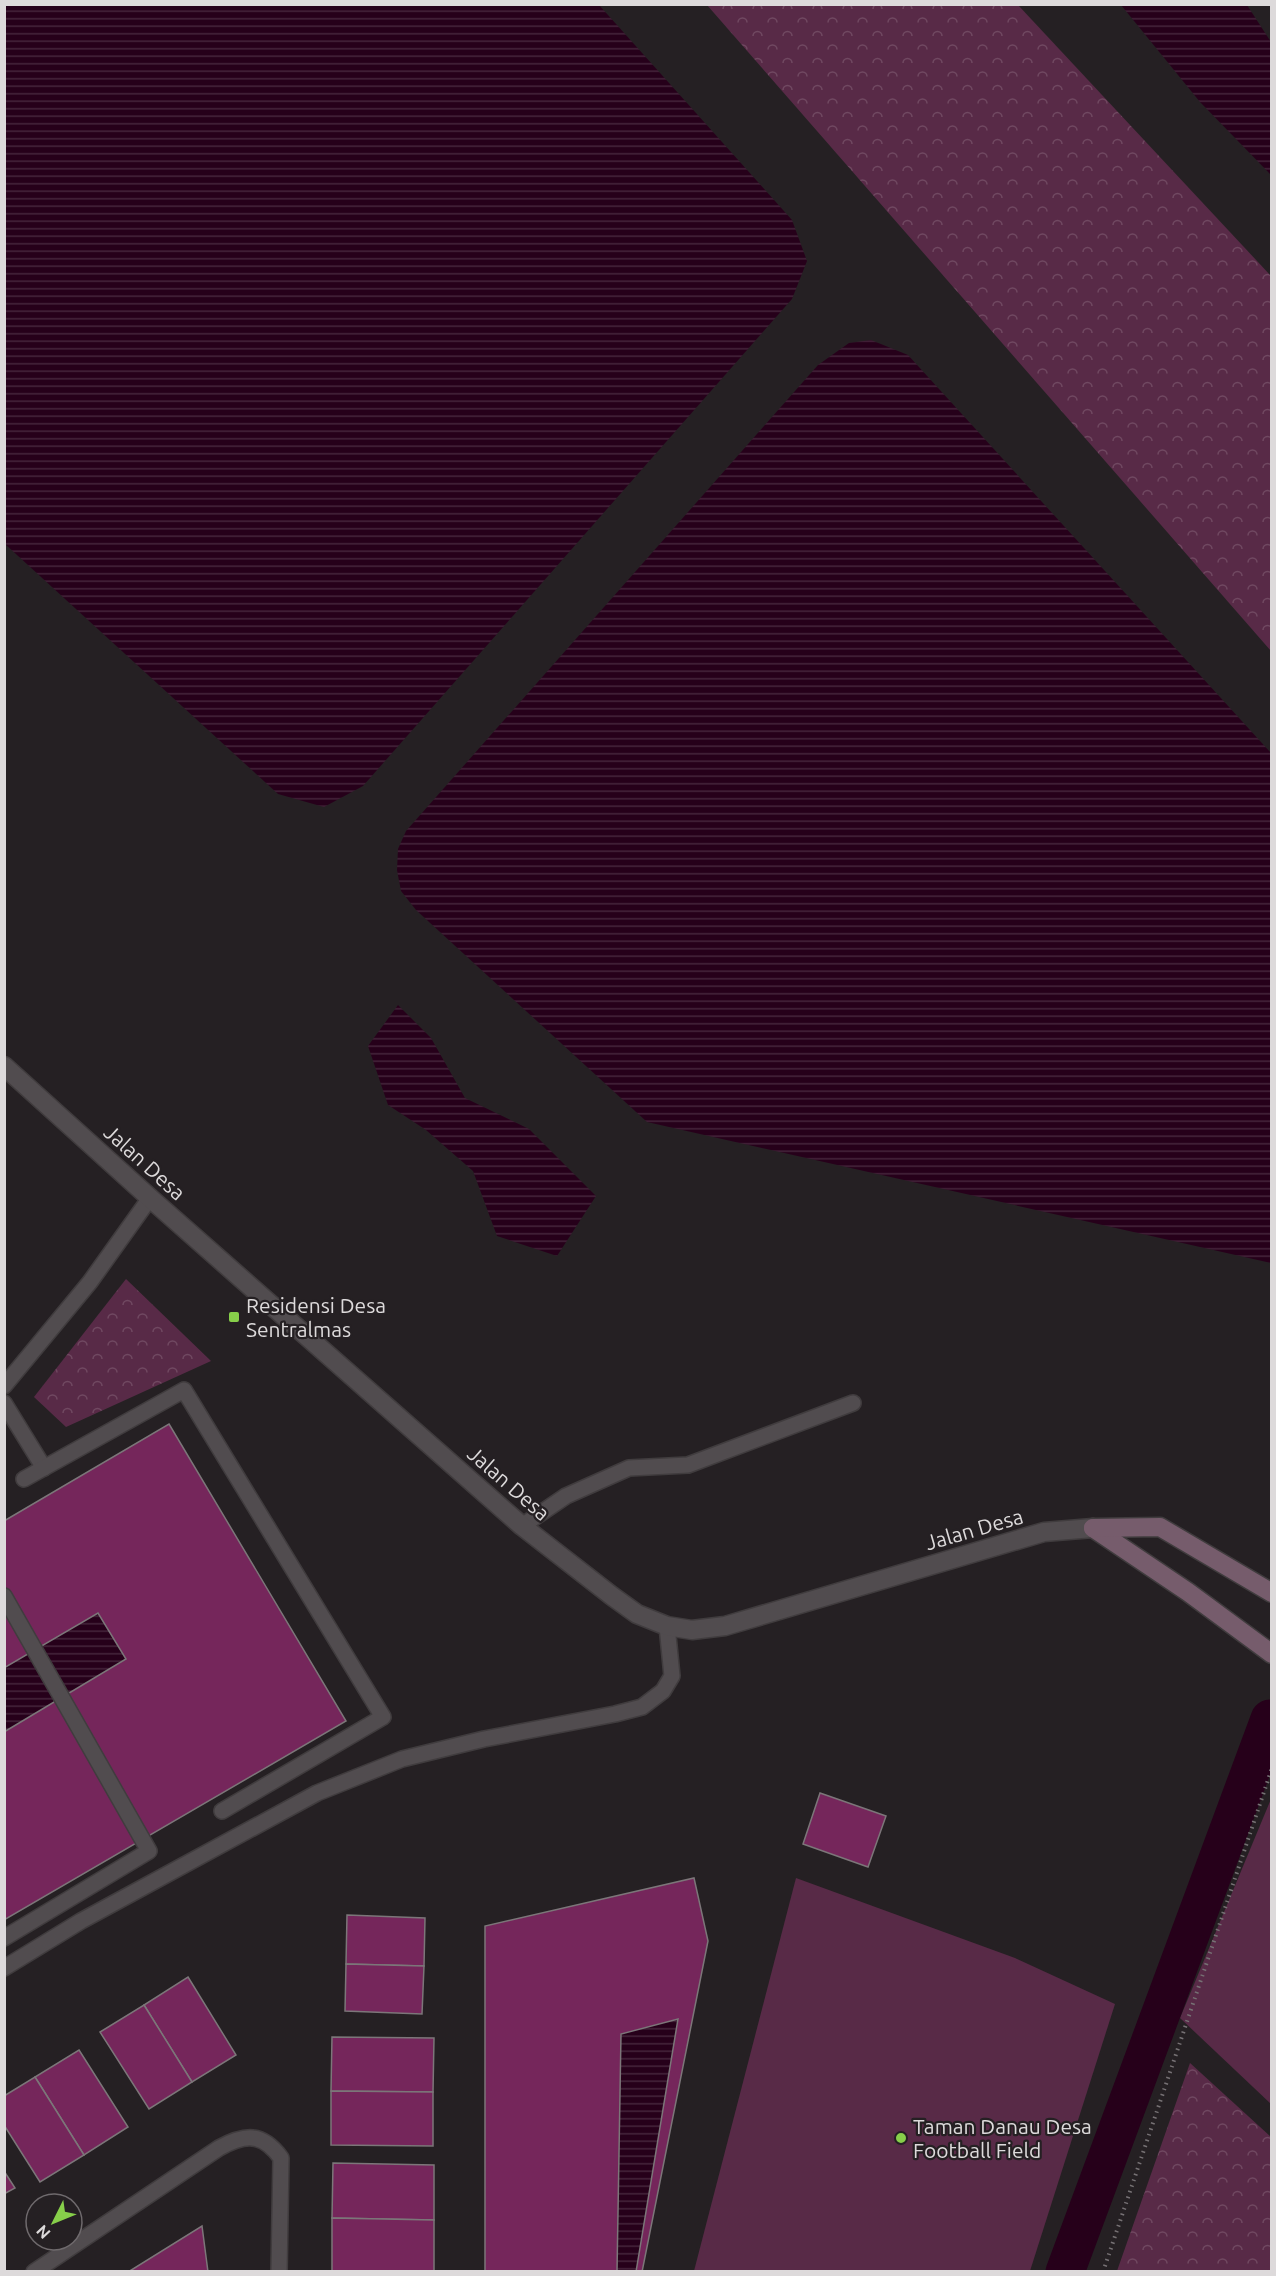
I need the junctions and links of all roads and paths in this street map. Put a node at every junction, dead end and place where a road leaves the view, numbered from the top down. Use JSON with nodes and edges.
{"nodes":[{"id":1,"x":4,"y":1065,"type":"edge"},
{"id":2,"x":150,"y":1198,"type":"junction"},
{"id":3,"x":4,"y":1386,"type":"edge"},
{"id":4,"x":4,"y":1402,"type":"edge"},
{"id":5,"x":853,"y":1403,"type":"dead end"},
{"id":6,"x":44,"y":1468,"type":"junction"},
{"id":7,"x":24,"y":1479,"type":"dead end"},
{"id":8,"x":522,"y":1526,"type":"junction"},
{"id":9,"x":1093,"y":1528,"type":"junction"},
{"id":10,"x":1272,"y":1593,"type":"edge"},
{"id":11,"x":4,"y":1596,"type":"edge"},
{"id":12,"x":667,"y":1626,"type":"junction"},
{"id":13,"x":1272,"y":1654,"type":"edge"},
{"id":14,"x":1272,"y":1768,"type":"edge"},
{"id":15,"x":222,"y":1811,"type":"dead end"},
{"id":16,"x":4,"y":1938,"type":"edge"},
{"id":17,"x":4,"y":1968,"type":"edge"},
{"id":18,"x":34,"y":2271,"type":"edge"},
{"id":19,"x":279,"y":2271,"type":"edge"},
{"id":20,"x":1103,"y":2271,"type":"edge"}],
"edges":[{"from":1,"to":2,"type":"street","name":"Jalan Desa"},
{"from":2,"to":3,"type":"lane"},
{"from":2,"to":8,"type":"street","name":"Jalan Desa"},
{"from":4,"to":6,"type":"lane"},
{"from":5,"to":8,"type":"lane"},
{"from":6,"to":7,"type":"lane"},
{"from":6,"to":15,"type":"lane"},
{"from":8,"to":12,"type":"street","name":"Jalan Desa"},
{"from":9,"to":10,"type":"main road","name":"Jalan Desa"},
{"from":9,"to":12,"type":"street","name":"Jalan Desa"},
{"from":9,"to":13,"type":"main road"},
{"from":11,"to":16,"type":"lane"},
{"from":12,"to":17,"type":"lane"},
{"from":14,"to":20,"type":"path"},
{"from":18,"to":19,"type":"lane"}]}
